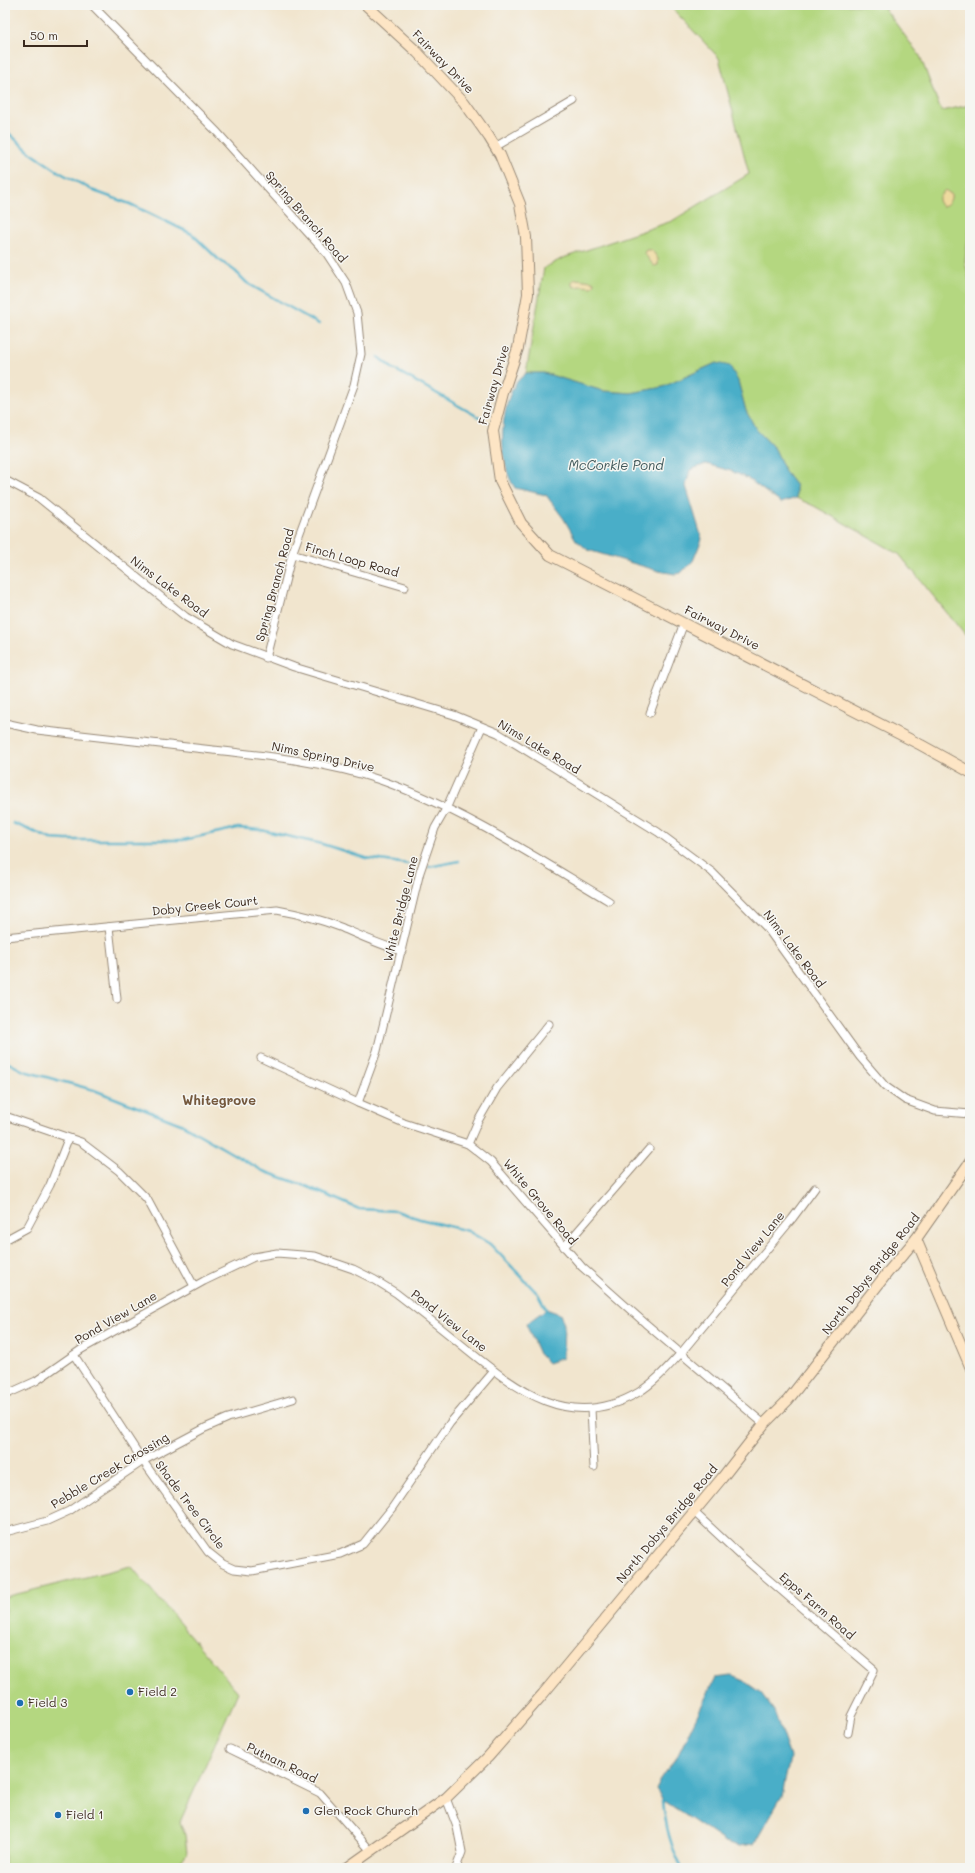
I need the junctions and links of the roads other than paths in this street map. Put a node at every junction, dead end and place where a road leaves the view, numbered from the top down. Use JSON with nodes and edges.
{"nodes":[{"id":1,"x":92,"y":5,"type":"edge"},
{"id":2,"x":371,"y":6,"type":"edge"},
{"id":3,"x":574,"y":101,"type":"dead end"},
{"id":4,"x":495,"y":147,"type":"junction"},
{"id":5,"x":5,"y":480,"type":"edge"},
{"id":6,"x":292,"y":554,"type":"junction"},
{"id":7,"x":405,"y":587,"type":"dead end"},
{"id":8,"x":684,"y":624,"type":"junction"},
{"id":9,"x":266,"y":658,"type":"junction"},
{"id":10,"x":650,"y":713,"type":"dead end"},
{"id":11,"x":5,"y":723,"type":"edge"},
{"id":12,"x":482,"y":727,"type":"junction"},
{"id":13,"x":970,"y":772,"type":"edge"},
{"id":14,"x":446,"y":809,"type":"junction"},
{"id":15,"x":609,"y":901,"type":"dead end"},
{"id":16,"x":108,"y":927,"type":"junction"},
{"id":17,"x":5,"y":937,"type":"edge"},
{"id":18,"x":402,"y":951,"type":"junction"},
{"id":19,"x":117,"y":999,"type":"dead end"},
{"id":20,"x":550,"y":1024,"type":"dead end"},
{"id":21,"x":261,"y":1058,"type":"dead end"},
{"id":22,"x":358,"y":1103,"type":"junction"},
{"id":23,"x":970,"y":1114,"type":"edge"},
{"id":24,"x":5,"y":1116,"type":"edge"},
{"id":25,"x":68,"y":1139,"type":"junction"},
{"id":26,"x":468,"y":1144,"type":"junction"},
{"id":27,"x":649,"y":1149,"type":"dead end"},
{"id":28,"x":970,"y":1162,"type":"edge"},
{"id":29,"x":815,"y":1188,"type":"dead end"},
{"id":30,"x":916,"y":1239,"type":"junction"},
{"id":31,"x":5,"y":1240,"type":"edge"},
{"id":32,"x":564,"y":1247,"type":"junction"},
{"id":33,"x":194,"y":1286,"type":"junction"},
{"id":34,"x":682,"y":1353,"type":"junction"},
{"id":35,"x":74,"y":1355,"type":"junction"},
{"id":36,"x":970,"y":1366,"type":"edge"},
{"id":37,"x":494,"y":1371,"type":"junction"},
{"id":38,"x":5,"y":1395,"type":"edge"},
{"id":39,"x":293,"y":1399,"type":"dead end"},
{"id":40,"x":591,"y":1409,"type":"junction"},
{"id":41,"x":764,"y":1424,"type":"junction"},
{"id":42,"x":143,"y":1460,"type":"junction"},
{"id":43,"x":594,"y":1467,"type":"dead end"},
{"id":44,"x":694,"y":1512,"type":"junction"},
{"id":45,"x":5,"y":1532,"type":"edge"},
{"id":46,"x":848,"y":1733,"type":"dead end"},
{"id":47,"x":230,"y":1749,"type":"dead end"},
{"id":48,"x":446,"y":1798,"type":"junction"},
{"id":49,"x":372,"y":1851,"type":"junction"},
{"id":50,"x":347,"y":1868,"type":"edge"},
{"id":51,"x":456,"y":1868,"type":"edge"}],
"edges":[{"from":1,"to":6,"type":"street","name":"Spring Branch Road"},
{"from":2,"to":4,"type":"street","name":"Fairway Drive"},
{"from":3,"to":4,"type":"street"},
{"from":4,"to":8,"type":"street","name":"Fairway Drive"},
{"from":5,"to":9,"type":"street","name":"Nims Lake Road"},
{"from":6,"to":7,"type":"street","name":"Finch Loop Road"},
{"from":6,"to":9,"type":"street","name":"Spring Branch Road"},
{"from":8,"to":10,"type":"street"},
{"from":8,"to":13,"type":"street","name":"Fairway Drive"},
{"from":9,"to":12,"type":"street","name":"Nims Lake Road"},
{"from":11,"to":14,"type":"street","name":"Nims Spring Drive"},
{"from":12,"to":14,"type":"street","name":"White Bridge Lane"},
{"from":12,"to":23,"type":"street","name":"Nims Lake Road"},
{"from":14,"to":15,"type":"street","name":"Nims Spring Drive"},
{"from":14,"to":18,"type":"street","name":"White Bridge Lane"},
{"from":16,"to":17,"type":"street","name":"Doby Creek Court"},
{"from":16,"to":18,"type":"street","name":"Doby Creek Court"},
{"from":16,"to":19,"type":"street"},
{"from":18,"to":22,"type":"street","name":"White Bridge Lane"},
{"from":20,"to":26,"type":"street"},
{"from":21,"to":22,"type":"street","name":"White Grove Road"},
{"from":22,"to":26,"type":"street","name":"White Grove Road"},
{"from":24,"to":25,"type":"street"},
{"from":25,"to":31,"type":"street"},
{"from":25,"to":33,"type":"street"},
{"from":26,"to":32,"type":"street","name":"White Grove Road"},
{"from":27,"to":32,"type":"street"},
{"from":28,"to":30,"type":"street","name":"North Dobys Bridge Road"},
{"from":29,"to":34,"type":"street","name":"Pond View Lane"},
{"from":30,"to":36,"type":"street"},
{"from":30,"to":41,"type":"street","name":"North Dobys Bridge Road"},
{"from":32,"to":34,"type":"street","name":"White Grove Road"},
{"from":33,"to":35,"type":"street","name":"Pond View Lane"},
{"from":33,"to":37,"type":"street","name":"Pond View Lane"},
{"from":34,"to":40,"type":"street","name":"Pond View Lane"},
{"from":34,"to":41,"type":"street","name":"White Grove Road"},
{"from":35,"to":38,"type":"street","name":"Pond View Lane"},
{"from":35,"to":42,"type":"street","name":"Shade Tree Circle"},
{"from":37,"to":40,"type":"street","name":"Pond View Lane"},
{"from":37,"to":42,"type":"street","name":"Shade Tree Circle"},
{"from":39,"to":42,"type":"street","name":"Pebble Creek Crossing"},
{"from":40,"to":43,"type":"street"},
{"from":41,"to":44,"type":"street","name":"North Dobys Bridge Road"},
{"from":42,"to":45,"type":"street","name":"Pebble Creek Crossing"},
{"from":44,"to":46,"type":"street","name":"Epps Farm Road"},
{"from":44,"to":48,"type":"street","name":"North Dobys Bridge Road"},
{"from":47,"to":49,"type":"street","name":"Putnam Road"},
{"from":48,"to":49,"type":"street","name":"North Dobys Bridge Road"},
{"from":48,"to":51,"type":"street"},
{"from":49,"to":50,"type":"street","name":"North Dobys Bridge Road"}]}
